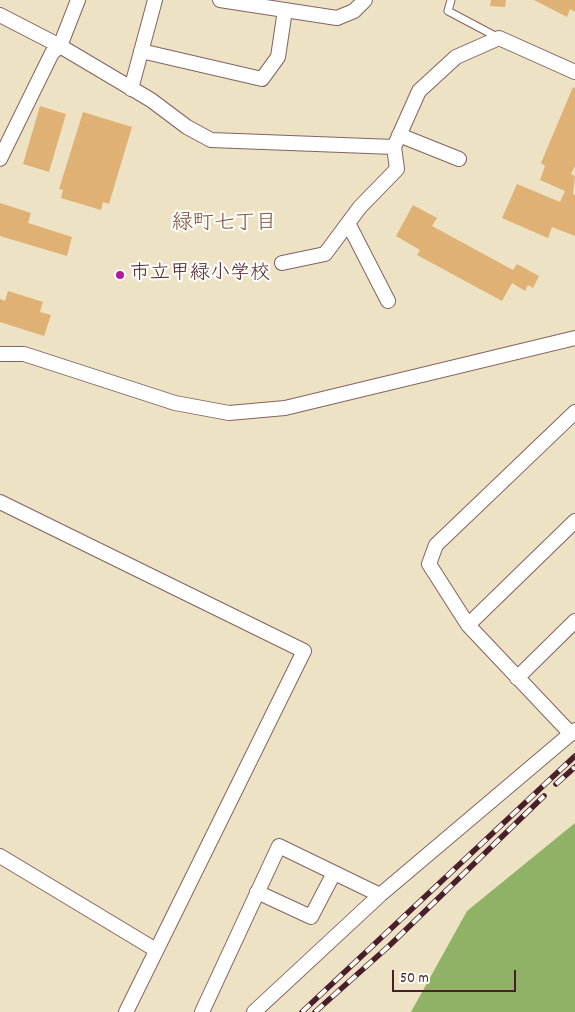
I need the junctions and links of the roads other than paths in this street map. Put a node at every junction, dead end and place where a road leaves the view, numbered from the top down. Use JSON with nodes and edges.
{"nodes":[{"id":1,"x":78,"y":0,"type":"edge"},
{"id":2,"x":155,"y":0,"type":"edge"},
{"id":3,"x":365,"y":0,"type":"edge"},
{"id":4,"x":451,"y":0,"type":"edge"},
{"id":5,"x":228,"y":1,"type":"edge"},
{"id":6,"x":285,"y":10,"type":"junction"},
{"id":7,"x":0,"y":15,"type":"edge"},
{"id":8,"x":499,"y":38,"type":"junction"},
{"id":9,"x":60,"y":46,"type":"junction"},
{"id":10,"x":141,"y":51,"type":"junction"},
{"id":11,"x":575,"y":72,"type":"edge"},
{"id":12,"x":131,"y":89,"type":"junction"},
{"id":13,"x":5,"y":137,"type":"edge"},
{"id":14,"x":397,"y":141,"type":"junction"},
{"id":15,"x":0,"y":158,"type":"edge"},
{"id":16,"x":459,"y":159,"type":"dead end"},
{"id":17,"x":348,"y":224,"type":"junction"},
{"id":18,"x":282,"y":263,"type":"dead end"},
{"id":19,"x":388,"y":301,"type":"dead end"},
{"id":20,"x":575,"y":338,"type":"edge"},
{"id":21,"x":0,"y":354,"type":"edge"},
{"id":22,"x":575,"y":412,"type":"edge"},
{"id":23,"x":0,"y":502,"type":"edge"},
{"id":24,"x":575,"y":521,"type":"edge"},
{"id":25,"x":575,"y":621,"type":"edge"},
{"id":26,"x":468,"y":625,"type":"junction"},
{"id":27,"x":517,"y":678,"type":"junction"},
{"id":28,"x":573,"y":732,"type":"edge"},
{"id":29,"x":1,"y":860,"type":"edge"},
{"id":30,"x":334,"y":873,"type":"junction"},
{"id":31,"x":257,"y":892,"type":"junction"},
{"id":32,"x":380,"y":895,"type":"junction"},
{"id":33,"x":156,"y":950,"type":"junction"},
{"id":34,"x":126,"y":1012,"type":"edge"},
{"id":35,"x":202,"y":1012,"type":"edge"},
{"id":36,"x":254,"y":1012,"type":"edge"}],
"edges":[{"from":1,"to":9,"type":"street"},
{"from":2,"to":10,"type":"street"},
{"from":3,"to":6,"type":"street"},
{"from":4,"to":8,"type":"lane"},
{"from":5,"to":6,"type":"street"},
{"from":6,"to":10,"type":"street"},
{"from":7,"to":9,"type":"street"},
{"from":8,"to":11,"type":"street"},
{"from":8,"to":14,"type":"street"},
{"from":9,"to":12,"type":"street"},
{"from":9,"to":13,"type":"street"},
{"from":10,"to":12,"type":"street"},
{"from":12,"to":14,"type":"street"},
{"from":13,"to":15,"type":"street"},
{"from":14,"to":16,"type":"street"},
{"from":14,"to":17,"type":"street"},
{"from":17,"to":18,"type":"street"},
{"from":17,"to":19,"type":"street"},
{"from":20,"to":21,"type":"street"},
{"from":22,"to":26,"type":"street"},
{"from":23,"to":33,"type":"street"},
{"from":24,"to":26,"type":"street"},
{"from":25,"to":27,"type":"street"},
{"from":26,"to":27,"type":"street"},
{"from":27,"to":28,"type":"street"},
{"from":28,"to":32,"type":"street"},
{"from":29,"to":33,"type":"street"},
{"from":30,"to":31,"type":"street"},
{"from":30,"to":31,"type":"street"},
{"from":30,"to":32,"type":"street"},
{"from":31,"to":35,"type":"street"},
{"from":32,"to":36,"type":"street"},
{"from":33,"to":34,"type":"street"}]}
